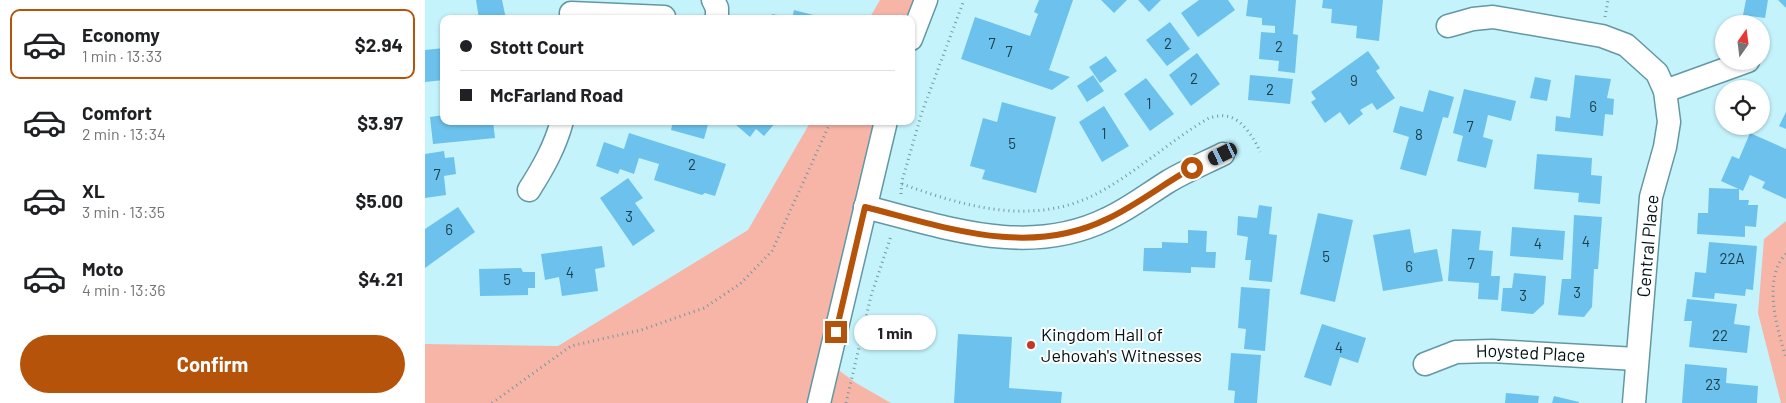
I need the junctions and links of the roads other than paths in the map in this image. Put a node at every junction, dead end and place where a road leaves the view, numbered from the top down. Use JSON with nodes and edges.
{"nodes":[{"id":1,"x":713,"y":0,"type":"edge"},
{"id":2,"x":926,"y":0,"type":"edge"},
{"id":3,"x":570,"y":11,"type":"edge"},
{"id":4,"x":665,"y":12,"type":"edge"},
{"id":5,"x":717,"y":15,"type":"edge"},
{"id":6,"x":1448,"y":26,"type":"dead end"},
{"id":7,"x":915,"y":29,"type":"edge"},
{"id":8,"x":1724,"y":70,"type":"edge"},
{"id":9,"x":1665,"y":91,"type":"junction"},
{"id":10,"x":561,"y":125,"type":"edge"},
{"id":11,"x":885,"y":125,"type":"edge"},
{"id":12,"x":1223,"y":154,"type":"dead end"},
{"id":13,"x":529,"y":190,"type":"dead end"},
{"id":14,"x":865,"y":207,"type":"junction"},
{"id":15,"x":1637,"y":359,"type":"junction"},
{"id":16,"x":1425,"y":364,"type":"dead end"},
{"id":17,"x":819,"y":403,"type":"edge"},
{"id":18,"x":1634,"y":403,"type":"edge"}],
"edges":[{"from":1,"to":5,"type":"street"},
{"from":2,"to":7,"type":"street"},
{"from":3,"to":4,"type":"street"},
{"from":6,"to":9,"type":"street","name":"Central Place"},
{"from":8,"to":9,"type":"street"},
{"from":9,"to":15,"type":"street","name":"Central Place"},
{"from":10,"to":13,"type":"street"},
{"from":11,"to":14,"type":"street"},
{"from":12,"to":14,"type":"street"},
{"from":14,"to":17,"type":"street"},
{"from":15,"to":16,"type":"street","name":"Hoysted Place"},
{"from":15,"to":18,"type":"street","name":"Central Place"}]}
